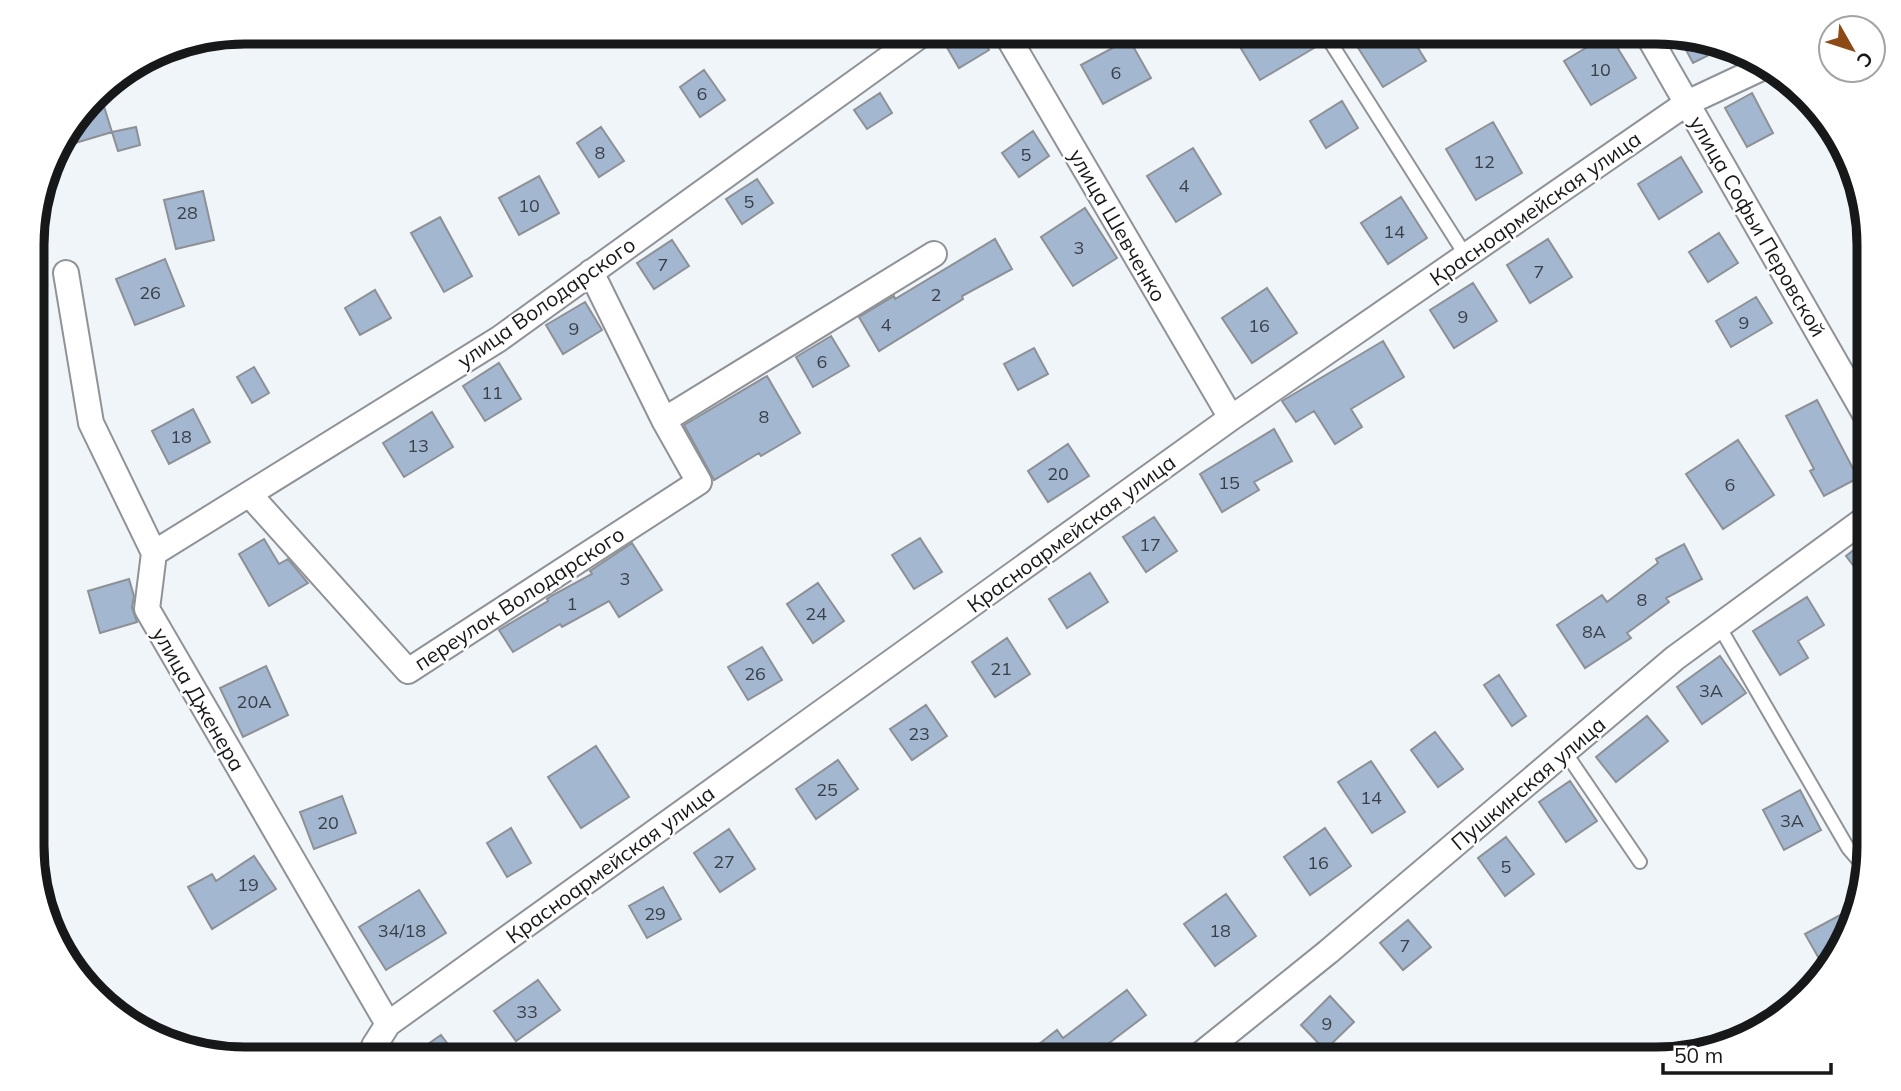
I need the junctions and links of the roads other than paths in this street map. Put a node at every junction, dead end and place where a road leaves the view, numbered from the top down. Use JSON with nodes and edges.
{"nodes":[{"id":1,"x":908,"y":44,"type":"edge"},
{"id":2,"x":1012,"y":44,"type":"edge"},
{"id":3,"x":1332,"y":44,"type":"edge"},
{"id":4,"x":1653,"y":44,"type":"edge"},
{"id":5,"x":1756,"y":71,"type":"edge"},
{"id":6,"x":1687,"y":103,"type":"junction"},
{"id":7,"x":934,"y":254,"type":"dead end"},
{"id":8,"x":1466,"y":256,"type":"junction"},
{"id":9,"x":591,"y":272,"type":"junction"},
{"id":10,"x":66,"y":273,"type":"dead end"},
{"id":11,"x":1857,"y":400,"type":"edge"},
{"id":12,"x":1231,"y":418,"type":"junction"},
{"id":13,"x":664,"y":419,"type":"junction"},
{"id":14,"x":249,"y":494,"type":"junction"},
{"id":15,"x":1857,"y":525,"type":"edge"},
{"id":16,"x":154,"y":554,"type":"junction"},
{"id":17,"x":1719,"y":626,"type":"junction"},
{"id":18,"x":1565,"y":752,"type":"junction"},
{"id":19,"x":1857,"y":858,"type":"edge"},
{"id":20,"x":1640,"y":862,"type":"dead end"},
{"id":21,"x":388,"y":1024,"type":"junction"},
{"id":22,"x":1222,"y":1037,"type":"junction"},
{"id":23,"x":374,"y":1047,"type":"edge"},
{"id":24,"x":1210,"y":1047,"type":"edge"},
{"id":25,"x":1229,"y":1047,"type":"edge"}],
"edges":[{"from":1,"to":9,"type":"street","name":"улица Володарского"},
{"from":2,"to":12,"type":"street","name":"улица Шевченко"},
{"from":3,"to":8,"type":"lane"},
{"from":4,"to":6,"type":"street","name":"улица Софьи Перовской"},
{"from":5,"to":6,"type":"street","name":"Красноармейская улица"},
{"from":6,"to":8,"type":"street","name":"Красноармейская улица"},
{"from":6,"to":11,"type":"street","name":"улица Софьи Перовской"},
{"from":7,"to":13,"type":"street"},
{"from":8,"to":12,"type":"street","name":"Красноармейская улица"},
{"from":9,"to":13,"type":"street","name":"переулок Володарского"},
{"from":9,"to":14,"type":"street","name":"улица Володарского"},
{"from":10,"to":16,"type":"street"},
{"from":12,"to":21,"type":"street","name":"Красноармейская улица"},
{"from":13,"to":14,"type":"street","name":"переулок Володарского"},
{"from":14,"to":16,"type":"street","name":"улица Володарского"},
{"from":15,"to":17,"type":"street","name":"Пушкинская улица"},
{"from":16,"to":21,"type":"street","name":"улица Дженера"},
{"from":17,"to":18,"type":"street","name":"Пушкинская улица"},
{"from":17,"to":19,"type":"lane"},
{"from":18,"to":20,"type":"lane"},
{"from":18,"to":22,"type":"street","name":"Пушкинская улица"},
{"from":21,"to":23,"type":"street"},
{"from":22,"to":24,"type":"street","name":"Пушкинская улица"},
{"from":22,"to":25,"type":"lane"}]}
